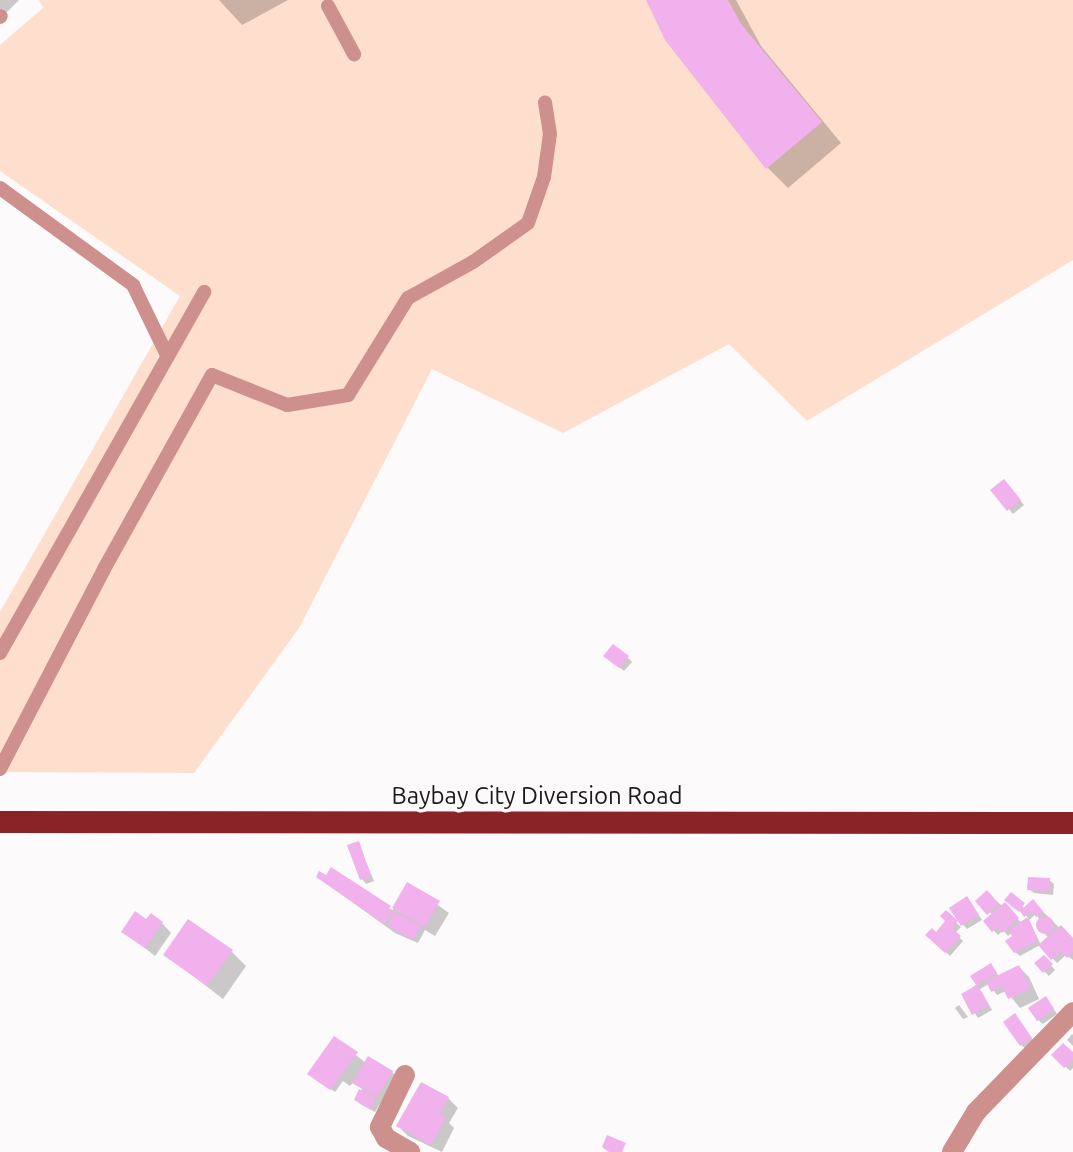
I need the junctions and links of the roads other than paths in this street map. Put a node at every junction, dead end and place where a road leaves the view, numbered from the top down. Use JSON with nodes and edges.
{"nodes":[{"id":1,"x":328,"y":6,"type":"dead end"},
{"id":2,"x":354,"y":54,"type":"dead end"},
{"id":3,"x":545,"y":102,"type":"dead end"},
{"id":4,"x":0,"y":188,"type":"edge"},
{"id":5,"x":204,"y":292,"type":"dead end"},
{"id":6,"x":167,"y":355,"type":"junction"},
{"id":7,"x":0,"y":653,"type":"edge"},
{"id":8,"x":0,"y":769,"type":"edge"},
{"id":9,"x":0,"y":822,"type":"edge"},
{"id":10,"x":1073,"y":823,"type":"edge"},
{"id":11,"x":1073,"y":1012,"type":"edge"},
{"id":12,"x":405,"y":1075,"type":"dead end"},
{"id":13,"x":410,"y":1152,"type":"edge"},
{"id":14,"x":952,"y":1152,"type":"edge"}],
"edges":[{"from":1,"to":2,"type":"lane"},
{"from":3,"to":8,"type":"lane"},
{"from":4,"to":6,"type":"lane"},
{"from":5,"to":6,"type":"lane"},
{"from":6,"to":7,"type":"lane"},
{"from":9,"to":10,"type":"highway","name":"Baybay City Diversion Road"},
{"from":11,"to":14,"type":"street"},
{"from":12,"to":13,"type":"street"}]}
